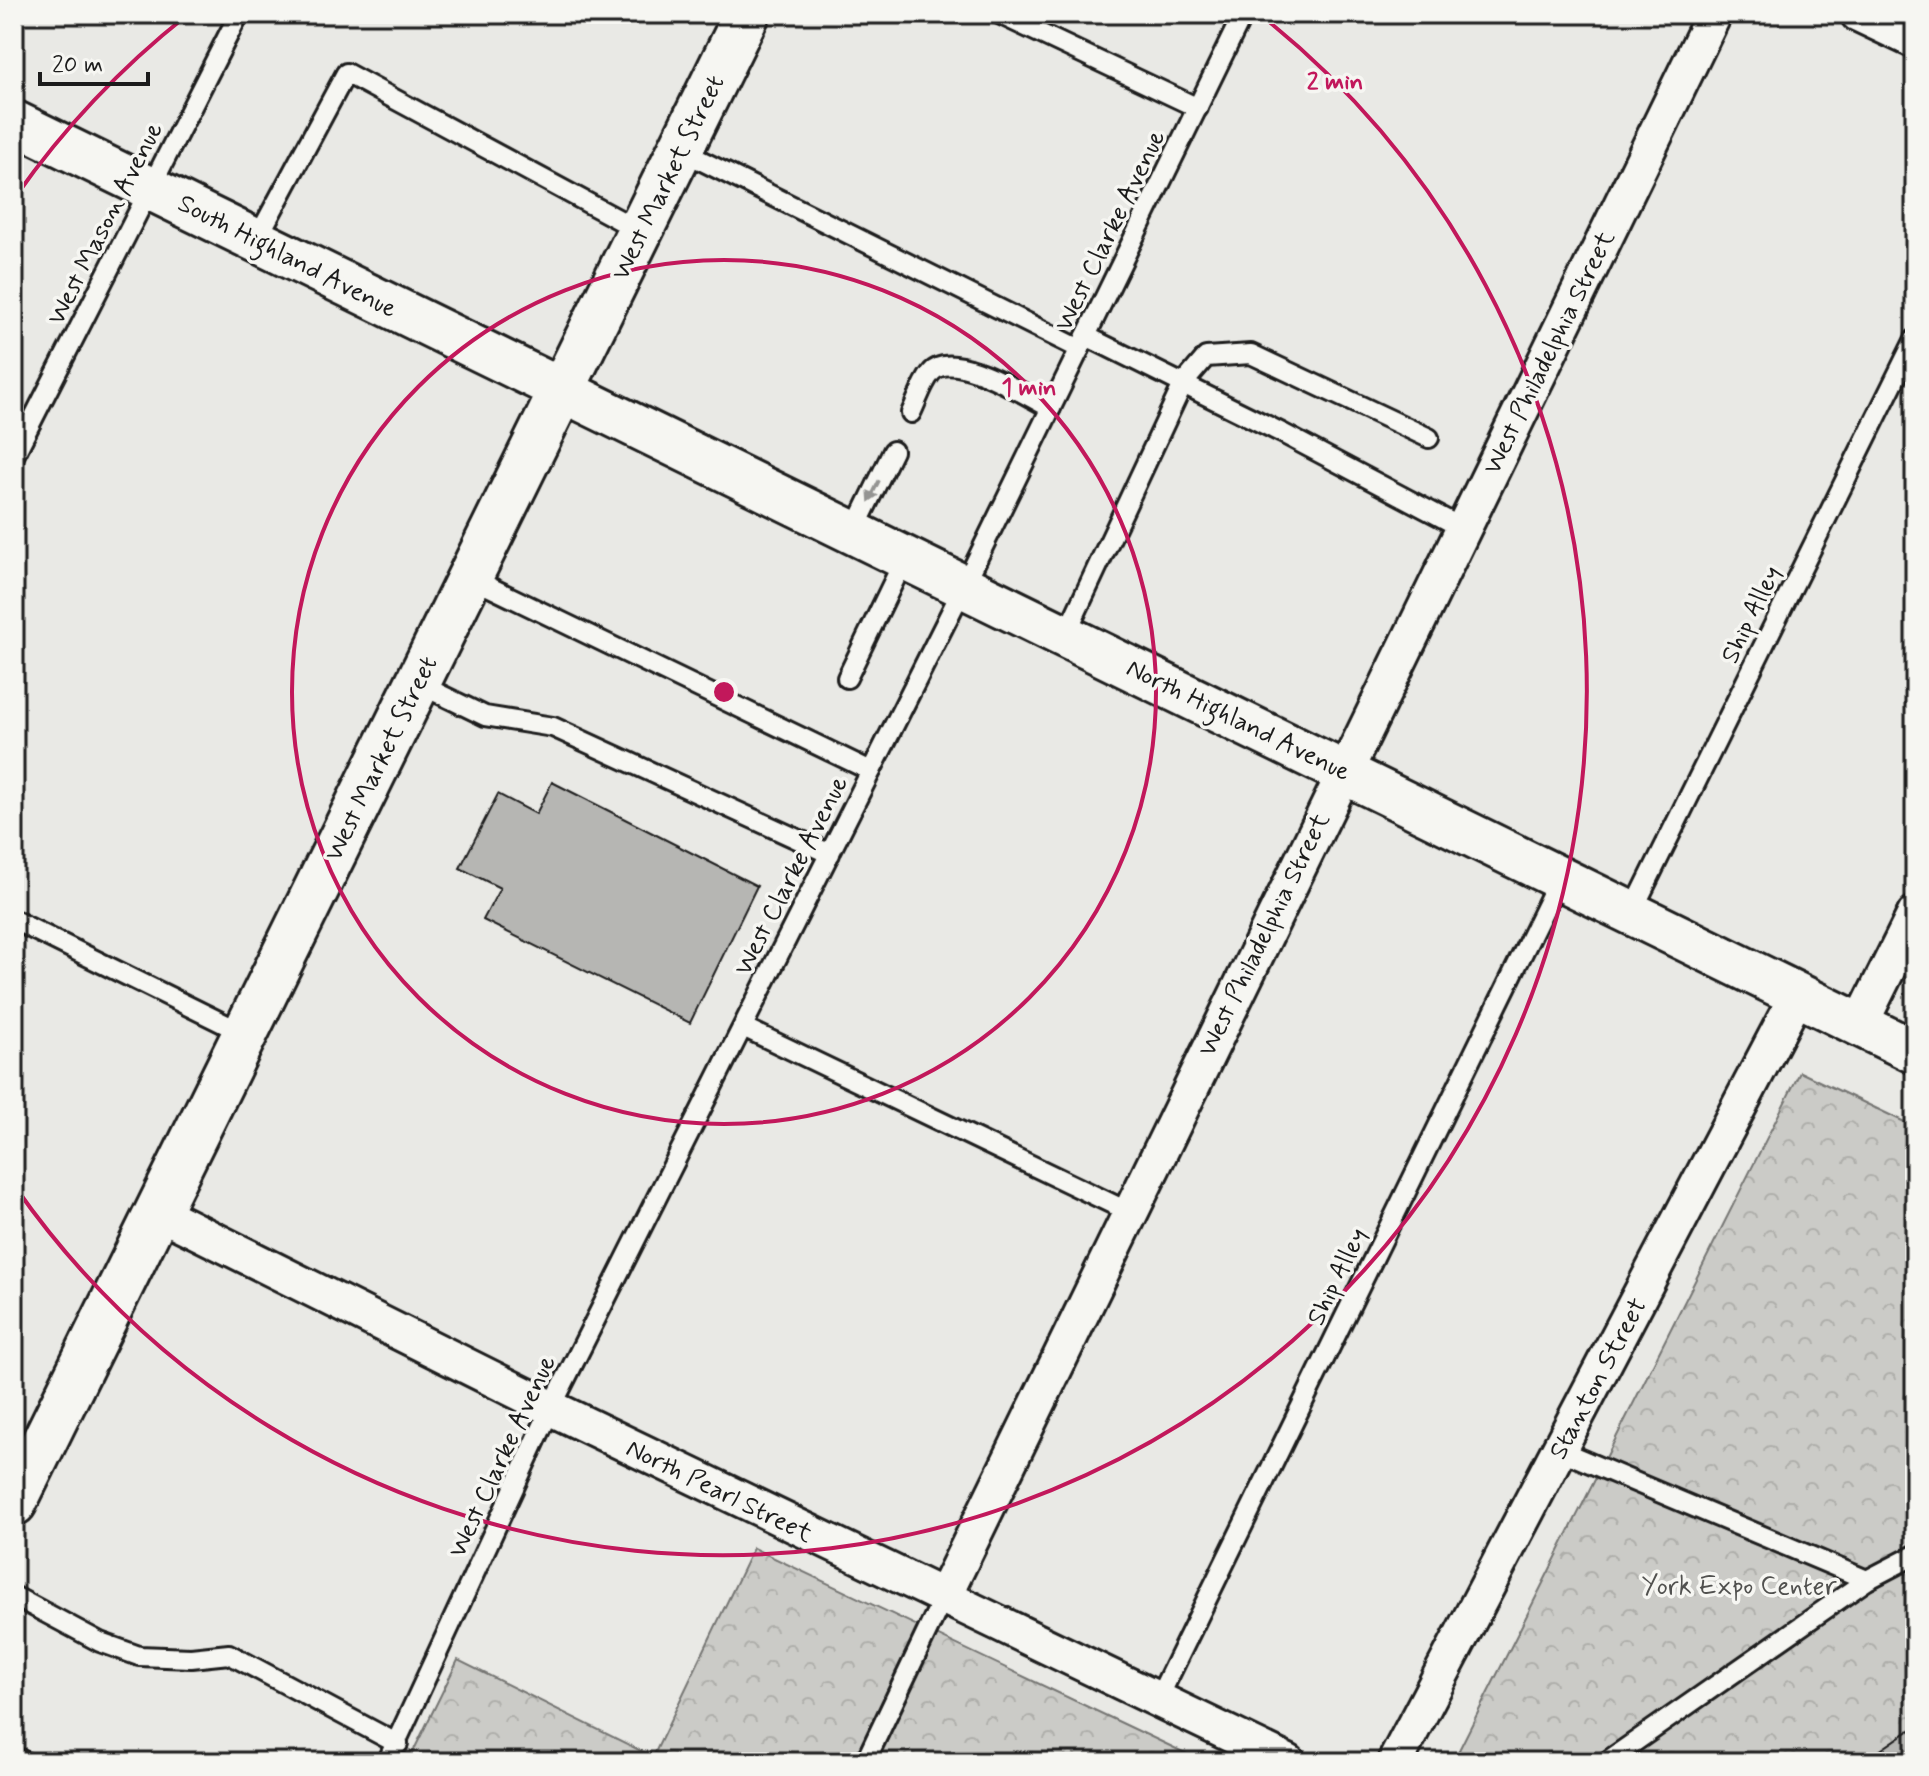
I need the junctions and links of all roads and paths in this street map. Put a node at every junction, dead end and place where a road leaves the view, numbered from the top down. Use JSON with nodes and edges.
{"nodes":[{"id":1,"x":239,"y":14,"type":"edge"},
{"id":2,"x":747,"y":14,"type":"edge"},
{"id":3,"x":999,"y":14,"type":"edge"},
{"id":4,"x":1243,"y":14,"type":"edge"},
{"id":5,"x":1714,"y":14,"type":"edge"},
{"id":6,"x":1858,"y":14,"type":"edge"},
{"id":7,"x":1915,"y":41,"type":"edge"},
{"id":8,"x":1198,"y":108,"type":"junction"},
{"id":9,"x":14,"y":122,"type":"edge"},
{"id":10,"x":680,"y":150,"type":"junction"},
{"id":11,"x":152,"y":187,"type":"junction"},
{"id":12,"x":640,"y":231,"type":"junction"},
{"id":13,"x":257,"y":239,"type":"junction"},
{"id":14,"x":1915,"y":339,"type":"edge"},
{"id":15,"x":1083,"y":343,"type":"junction"},
{"id":16,"x":1183,"y":384,"type":"junction"},
{"id":17,"x":561,"y":391,"type":"junction"},
{"id":18,"x":1051,"y":408,"type":"junction"},
{"id":19,"x":911,"y":413,"type":"dead end"},
{"id":20,"x":1429,"y":438,"type":"dead end"},
{"id":21,"x":893,"y":451,"type":"dead end"},
{"id":22,"x":14,"y":456,"type":"edge"},
{"id":23,"x":1462,"y":528,"type":"junction"},
{"id":24,"x":854,"y":531,"type":"junction"},
{"id":25,"x":906,"y":556,"type":"junction"},
{"id":26,"x":469,"y":577,"type":"junction"},
{"id":27,"x":965,"y":584,"type":"junction"},
{"id":28,"x":1066,"y":634,"type":"junction"},
{"id":29,"x":847,"y":678,"type":"dead end"},
{"id":30,"x":417,"y":683,"type":"junction"},
{"id":31,"x":1343,"y":769,"type":"junction"},
{"id":32,"x":871,"y":771,"type":"junction"},
{"id":33,"x":830,"y":854,"type":"junction"},
{"id":34,"x":1560,"y":877,"type":"junction"},
{"id":35,"x":1632,"y":912,"type":"junction"},
{"id":36,"x":1915,"y":914,"type":"edge"},
{"id":37,"x":14,"y":920,"type":"edge"},
{"id":38,"x":1798,"y":994,"type":"junction"},
{"id":39,"x":1860,"y":1025,"type":"junction"},
{"id":40,"x":743,"y":1027,"type":"junction"},
{"id":41,"x":243,"y":1033,"type":"junction"},
{"id":42,"x":1915,"y":1052,"type":"edge"},
{"id":43,"x":156,"y":1211,"type":"junction"},
{"id":44,"x":1129,"y":1212,"type":"junction"},
{"id":45,"x":551,"y":1408,"type":"junction"},
{"id":46,"x":1559,"y":1450,"type":"junction"},
{"id":47,"x":14,"y":1503,"type":"edge"},
{"id":48,"x":1915,"y":1555,"type":"edge"},
{"id":49,"x":1867,"y":1580,"type":"junction"},
{"id":50,"x":14,"y":1596,"type":"edge"},
{"id":51,"x":943,"y":1598,"type":"junction"},
{"id":52,"x":1158,"y":1699,"type":"junction"},
{"id":53,"x":398,"y":1744,"type":"junction"},
{"id":54,"x":14,"y":1756,"type":"edge"},
{"id":55,"x":25,"y":1762,"type":"edge"},
{"id":56,"x":387,"y":1762,"type":"edge"},
{"id":57,"x":865,"y":1762,"type":"edge"},
{"id":58,"x":1288,"y":1762,"type":"edge"},
{"id":59,"x":1395,"y":1762,"type":"edge"},
{"id":60,"x":1606,"y":1762,"type":"edge"}],
"edges":[{"from":1,"to":11,"type":"lane","name":"West Mason Avenue"},
{"from":2,"to":10,"type":"main road","name":"West Market Street"},
{"from":3,"to":8,"type":"lane"},
{"from":4,"to":8,"type":"lane","name":"West Clarke Avenue"},
{"from":5,"to":23,"type":"street","name":"West Philadelphia Street"},
{"from":6,"to":7,"type":"street"},
{"from":8,"to":15,"type":"lane","name":"West Clarke Avenue"},
{"from":9,"to":11,"type":"street","name":"South Highland Avenue"},
{"from":10,"to":12,"type":"main road","name":"West Market Street"},
{"from":10,"to":15,"type":"lane"},
{"from":11,"to":13,"type":"street","name":"South Highland Avenue"},
{"from":11,"to":22,"type":"lane","name":"West Mason Avenue"},
{"from":12,"to":13,"type":"lane"},
{"from":12,"to":17,"type":"main road","name":"West Market Street"},
{"from":13,"to":17,"type":"street","name":"South Highland Avenue"},
{"from":14,"to":35,"type":"lane","name":"Ship Alley"},
{"from":15,"to":16,"type":"lane"},
{"from":15,"to":18,"type":"lane","name":"West Clarke Avenue"},
{"from":16,"to":20,"type":"lane"},
{"from":16,"to":23,"type":"lane"},
{"from":16,"to":28,"type":"lane"},
{"from":17,"to":24,"type":"street","name":"North Highland Avenue"},
{"from":17,"to":26,"type":"main road","name":"West Market Street"},
{"from":18,"to":19,"type":"lane"},
{"from":18,"to":27,"type":"lane","name":"West Clarke Avenue"},
{"from":21,"to":24,"type":"lane","one_way":true},
{"from":23,"to":31,"type":"street","name":"West Philadelphia Street"},
{"from":24,"to":25,"type":"street","name":"North Highland Avenue"},
{"from":25,"to":27,"type":"street","name":"North Highland Avenue"},
{"from":25,"to":29,"type":"lane"},
{"from":26,"to":30,"type":"main road","name":"West Market Street"},
{"from":26,"to":32,"type":"lane"},
{"from":27,"to":28,"type":"street","name":"North Highland Avenue"},
{"from":27,"to":32,"type":"lane","name":"West Clarke Avenue"},
{"from":28,"to":31,"type":"street","name":"North Highland Avenue"},
{"from":30,"to":33,"type":"lane"},
{"from":30,"to":41,"type":"main road","name":"West Market Street"},
{"from":31,"to":34,"type":"street","name":"North Highland Avenue"},
{"from":31,"to":44,"type":"street","name":"West Philadelphia Street"},
{"from":32,"to":33,"type":"lane","name":"West Clarke Avenue"},
{"from":33,"to":40,"type":"lane","name":"West Clarke Avenue"},
{"from":34,"to":35,"type":"street","name":"North Highland Avenue"},
{"from":34,"to":52,"type":"lane","name":"Ship Alley"},
{"from":35,"to":38,"type":"street","name":"North Highland Avenue"},
{"from":36,"to":39,"type":"street"},
{"from":37,"to":41,"type":"lane"},
{"from":38,"to":39,"type":"street","name":"North Highland Avenue"},
{"from":38,"to":46,"type":"street","name":"Stanton Street"},
{"from":39,"to":42,"type":"street","name":"North Highland Avenue"},
{"from":40,"to":44,"type":"lane"},
{"from":40,"to":45,"type":"lane","name":"West Clarke Avenue"},
{"from":41,"to":43,"type":"main road","name":"West Market Street"},
{"from":43,"to":45,"type":"street","name":"North Pearl Street"},
{"from":43,"to":47,"type":"main road","name":"West Market Street"},
{"from":44,"to":51,"type":"street","name":"West Philadelphia Street"},
{"from":45,"to":51,"type":"street","name":"North Pearl Street"},
{"from":45,"to":53,"type":"lane","name":"West Clarke Avenue"},
{"from":46,"to":49,"type":"lane"},
{"from":46,"to":59,"type":"street","name":"Stanton Street"},
{"from":48,"to":49,"type":"lane"},
{"from":49,"to":60,"type":"lane"},
{"from":50,"to":53,"type":"lane"},
{"from":51,"to":52,"type":"street","name":"North Pearl Street"},
{"from":51,"to":57,"type":"lane"},
{"from":52,"to":58,"type":"street","name":"North Pearl Street"},
{"from":53,"to":56,"type":"lane","name":"West Clarke Avenue"},
{"from":54,"to":55,"type":"lane"}]}
